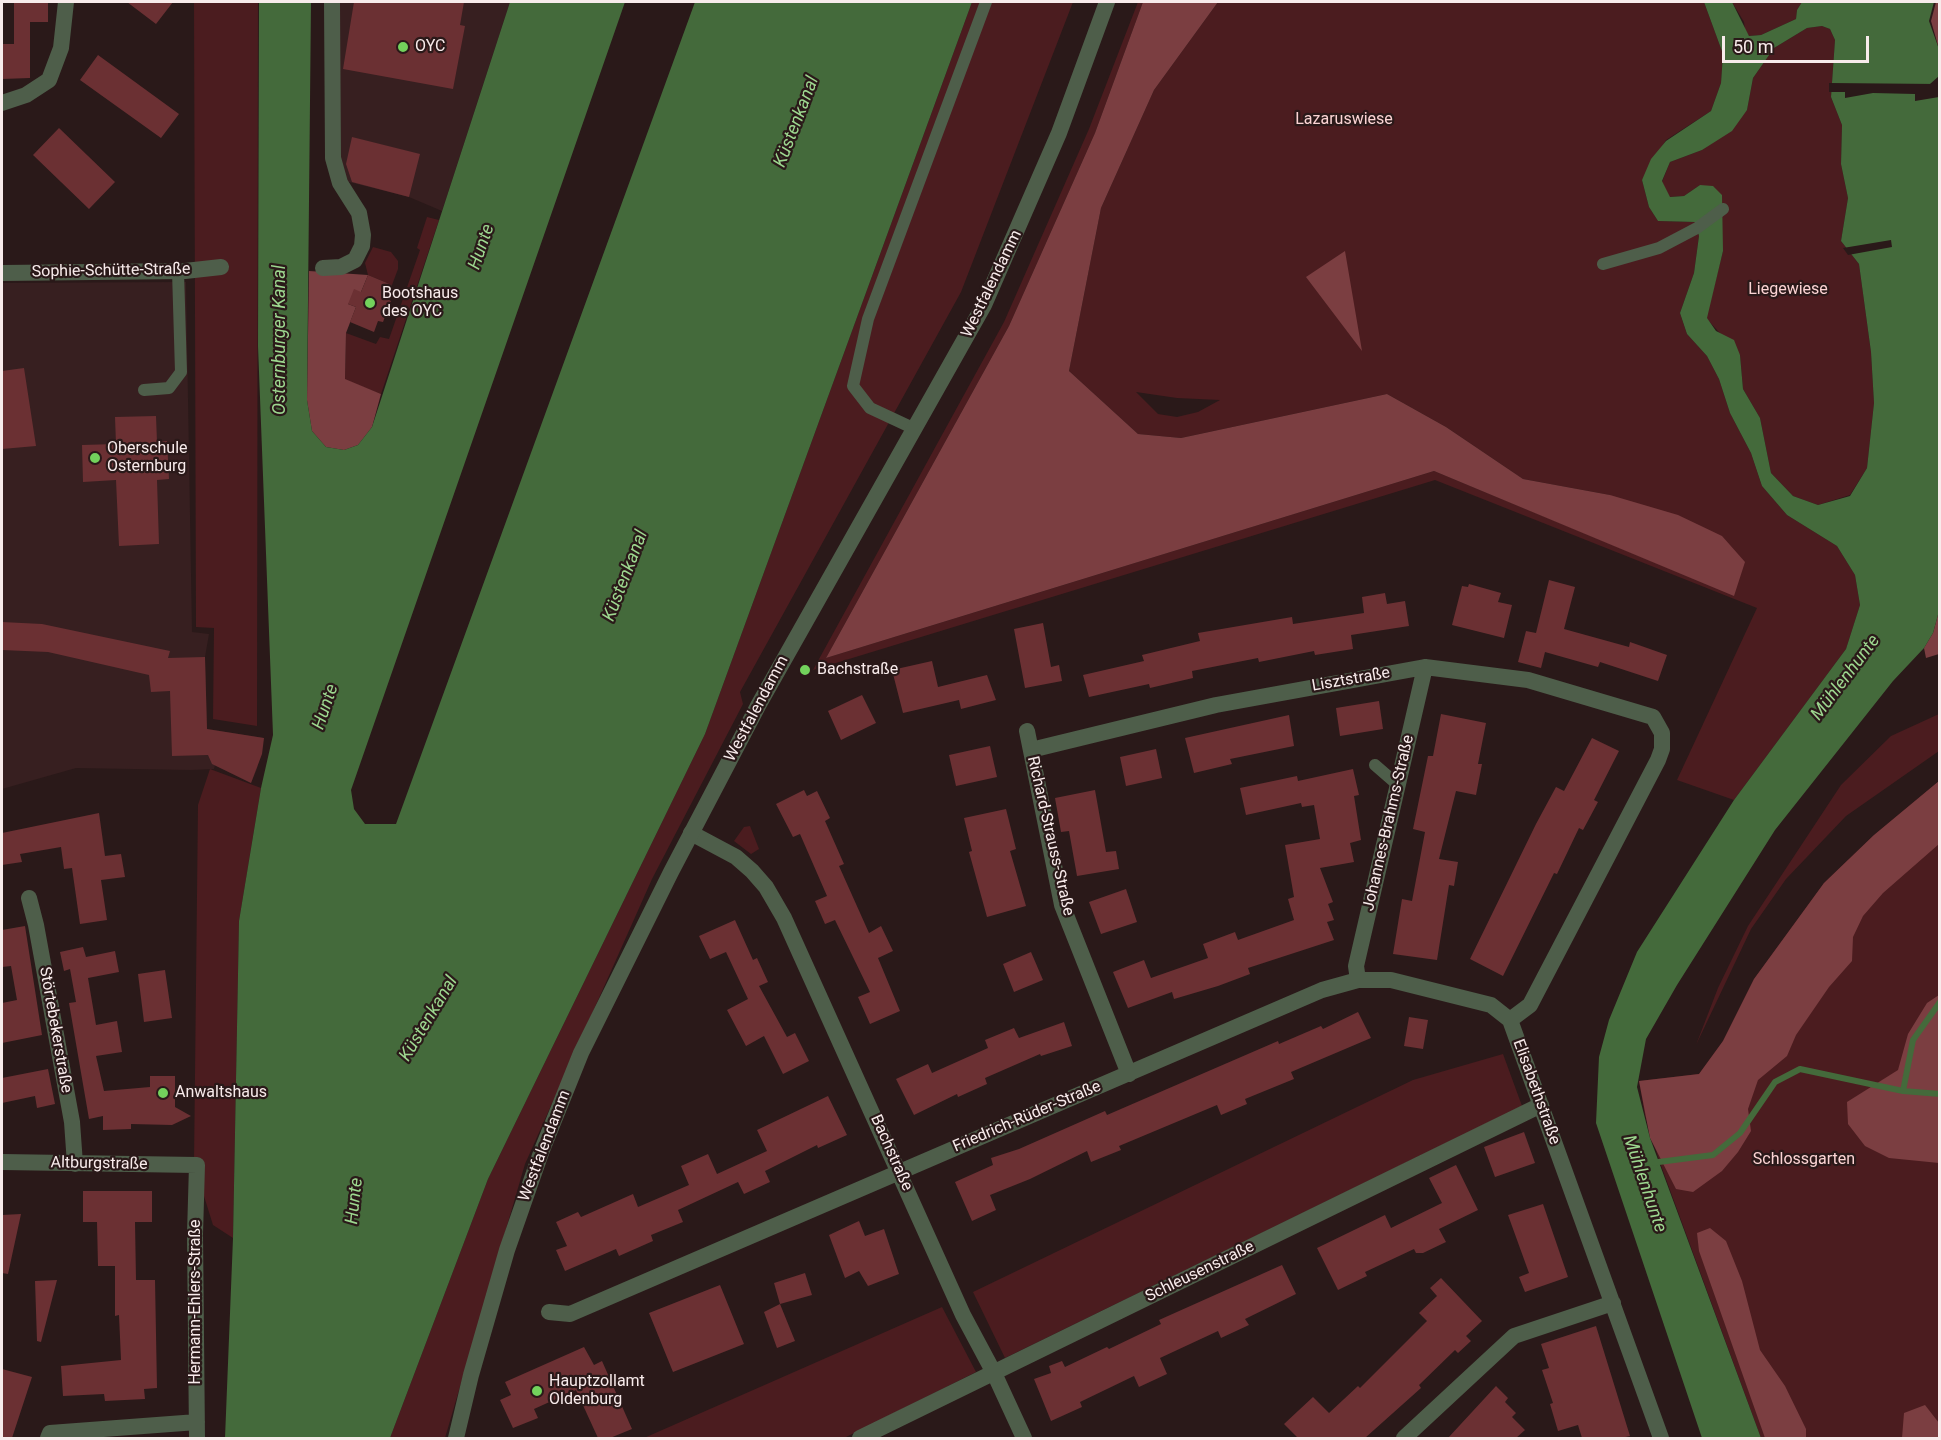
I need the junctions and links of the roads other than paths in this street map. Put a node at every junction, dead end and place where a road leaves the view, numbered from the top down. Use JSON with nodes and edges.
{"nodes":[{"id":1,"x":66,"y":2,"type":"edge"},
{"id":2,"x":332,"y":2,"type":"edge"},
{"id":3,"x":986,"y":2,"type":"edge"},
{"id":4,"x":1107,"y":2,"type":"edge"},
{"id":5,"x":2,"y":103,"type":"edge"},
{"id":6,"x":1723,"y":209,"type":"dead end"},
{"id":7,"x":1604,"y":264,"type":"dead end"},
{"id":8,"x":221,"y":267,"type":"dead end"},
{"id":9,"x":323,"y":268,"type":"dead end"},
{"id":10,"x":178,"y":271,"type":"junction"},
{"id":11,"x":2,"y":273,"type":"edge"},
{"id":12,"x":144,"y":390,"type":"dead end"},
{"id":13,"x":915,"y":429,"type":"junction"},
{"id":14,"x":1425,"y":667,"type":"junction"},
{"id":15,"x":1027,"y":731,"type":"dead end"},
{"id":16,"x":1662,"y":734,"type":"joint"},
{"id":17,"x":1031,"y":750,"type":"junction"},
{"id":18,"x":1375,"y":765,"type":"dead end"},
{"id":19,"x":1398,"y":785,"type":"junction"},
{"id":20,"x":691,"y":833,"type":"junction"},
{"id":21,"x":29,"y":898,"type":"dead end"},
{"id":22,"x":1358,"y":980,"type":"junction"},
{"id":23,"x":1510,"y":1020,"type":"junction"},
{"id":24,"x":1128,"y":1074,"type":"junction"},
{"id":25,"x":1541,"y":1105,"type":"junction"},
{"id":26,"x":2,"y":1162,"type":"edge"},
{"id":27,"x":75,"y":1164,"type":"junction"},
{"id":28,"x":197,"y":1165,"type":"joint"},
{"id":29,"x":900,"y":1171,"type":"junction"},
{"id":30,"x":1613,"y":1303,"type":"junction"},
{"id":31,"x":549,"y":1312,"type":"dead end"},
{"id":32,"x":994,"y":1374,"type":"junction"},
{"id":33,"x":197,"y":1430,"type":"edge"},
{"id":34,"x":48,"y":1438,"type":"edge"},
{"id":35,"x":456,"y":1438,"type":"edge"},
{"id":36,"x":860,"y":1438,"type":"edge"},
{"id":37,"x":1024,"y":1438,"type":"edge"},
{"id":38,"x":1404,"y":1438,"type":"edge"},
{"id":39,"x":1661,"y":1438,"type":"edge"}],
"edges":[{"from":1,"to":5,"type":"street"},
{"from":2,"to":9,"type":"street"},
{"from":3,"to":13,"type":"lane"},
{"from":4,"to":13,"type":"street","name":"Westfalendamm"},
{"from":6,"to":7,"type":"lane"},
{"from":8,"to":10,"type":"street","name":"Sophie-Schütte-Straße"},
{"from":10,"to":11,"type":"street","name":"Sophie-Schütte-Straße"},
{"from":10,"to":12,"type":"lane"},
{"from":13,"to":20,"type":"street","name":"Westfalendamm"},
{"from":14,"to":16,"type":"street","name":"Lisztstraße"},
{"from":14,"to":17,"type":"street","name":"Lisztstraße"},
{"from":14,"to":19,"type":"street","name":"Johannes-Brahms-Straße"},
{"from":15,"to":17,"type":"street","name":"Richard-Strauss-Straße"},
{"from":16,"to":23,"type":"street","name":"Elisabethstraße"},
{"from":17,"to":24,"type":"street","name":"Richard-Strauss-Straße"},
{"from":18,"to":19,"type":"lane"},
{"from":19,"to":22,"type":"street","name":"Johannes-Brahms-Straße"},
{"from":20,"to":29,"type":"street","name":"Bachstraße"},
{"from":20,"to":35,"type":"street","name":"Westfalendamm"},
{"from":21,"to":27,"type":"street","name":"Störtebekerstraße"},
{"from":22,"to":23,"type":"street","name":"Friedrich-Rüder-Straße"},
{"from":22,"to":24,"type":"street","name":"Friedrich-Rüder-Straße"},
{"from":23,"to":25,"type":"street","name":"Elisabethstraße"},
{"from":24,"to":29,"type":"street","name":"Friedrich-Rüder-Straße"},
{"from":25,"to":30,"type":"street","name":"Elisabethstraße"},
{"from":25,"to":32,"type":"street","name":"Schleusenstraße"},
{"from":26,"to":27,"type":"street","name":"Altburgstraße"},
{"from":27,"to":28,"type":"street","name":"Altburgstraße"},
{"from":28,"to":33,"type":"street","name":"Hermann-Ehlers-Straße"},
{"from":29,"to":31,"type":"street","name":"Friedrich-Rüder-Straße"},
{"from":29,"to":32,"type":"street","name":"Bachstraße"},
{"from":30,"to":38,"type":"street"},
{"from":30,"to":39,"type":"street","name":"Elisabethstraße"},
{"from":32,"to":36,"type":"street","name":"Schleusenstraße"},
{"from":32,"to":37,"type":"street","name":"Bachstraße"},
{"from":33,"to":34,"type":"street"}]}
